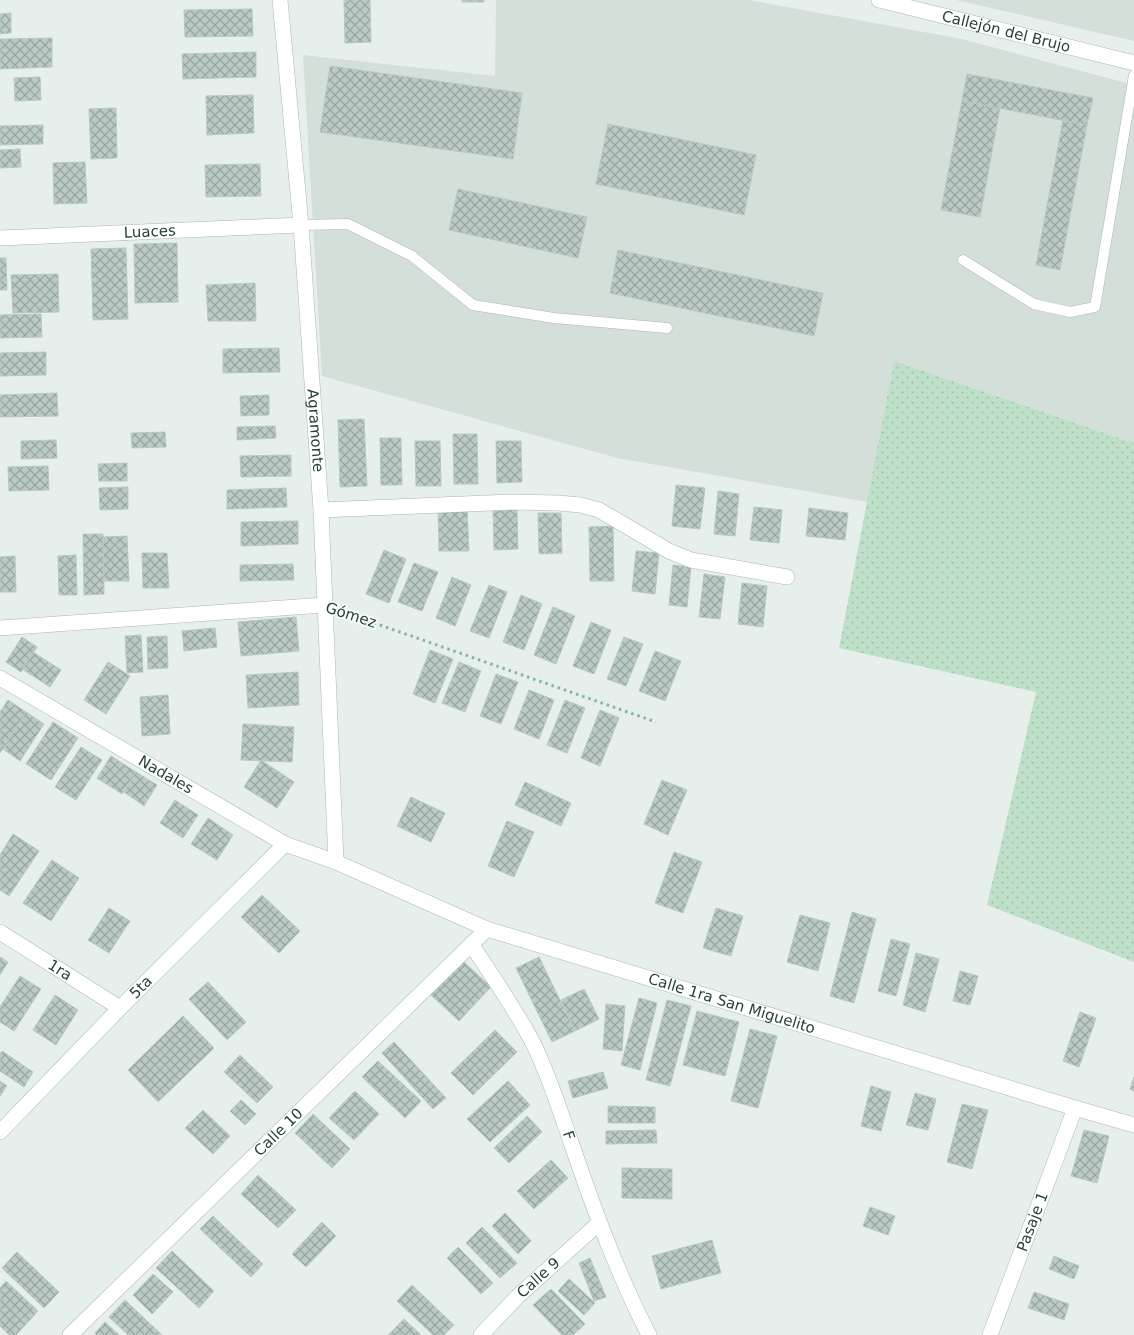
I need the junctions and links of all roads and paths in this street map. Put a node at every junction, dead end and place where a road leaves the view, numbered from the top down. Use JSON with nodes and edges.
{"nodes":[{"id":1,"x":280,"y":0,"type":"edge"},
{"id":2,"x":879,"y":0,"type":"edge"},
{"id":3,"x":1134,"y":63,"type":"edge"},
{"id":4,"x":1134,"y":75,"type":"edge"},
{"id":5,"x":301,"y":225,"type":"junction"},
{"id":6,"x":0,"y":238,"type":"edge"},
{"id":7,"x":963,"y":260,"type":"dead end"},
{"id":8,"x":667,"y":328,"type":"dead end"},
{"id":9,"x":321,"y":510,"type":"junction"},
{"id":10,"x":787,"y":577,"type":"dead end"},
{"id":11,"x":324,"y":605,"type":"junction"},
{"id":12,"x":0,"y":628,"type":"edge"},
{"id":13,"x":0,"y":678,"type":"edge"},
{"id":14,"x":656,"y":722,"type":"dead end"},
{"id":15,"x":285,"y":844,"type":"junction"},
{"id":16,"x":336,"y":862,"type":"junction"},
{"id":17,"x":487,"y":929,"type":"junction"},
{"id":18,"x":0,"y":932,"type":"edge"},
{"id":19,"x":471,"y":944,"type":"junction"},
{"id":20,"x":120,"y":1008,"type":"junction"},
{"id":21,"x":1075,"y":1108,"type":"junction"},
{"id":22,"x":1134,"y":1124,"type":"edge"},
{"id":23,"x":0,"y":1132,"type":"edge"},
{"id":24,"x":599,"y":1223,"type":"junction"},
{"id":25,"x":70,"y":1335,"type":"edge"},
{"id":26,"x":481,"y":1335,"type":"edge"},
{"id":27,"x":649,"y":1335,"type":"edge"},
{"id":28,"x":990,"y":1335,"type":"edge"}],
"edges":[{"from":1,"to":5,"type":"street","name":"Agramonte"},
{"from":2,"to":3,"type":"street","name":"Callejón del Brujo"},
{"from":4,"to":7,"type":"lane"},
{"from":5,"to":6,"type":"street","name":"Luaces"},
{"from":5,"to":8,"type":"lane"},
{"from":5,"to":9,"type":"street","name":"Agramonte"},
{"from":9,"to":10,"type":"street"},
{"from":9,"to":11,"type":"street","name":"Agramonte"},
{"from":11,"to":12,"type":"street","name":"Gómez"},
{"from":11,"to":14,"type":"path","name":"Gómez"},
{"from":11,"to":16,"type":"street","name":"Agramonte"},
{"from":13,"to":15,"type":"street","name":"Nadales"},
{"from":15,"to":16,"type":"street","name":"Nadales"},
{"from":15,"to":20,"type":"street","name":"5ta"},
{"from":16,"to":17,"type":"street","name":"Calle 1ra San Miguelito"},
{"from":17,"to":19,"type":"street","name":"Calle 10"},
{"from":17,"to":21,"type":"street","name":"Calle 1ra San Miguelito"},
{"from":18,"to":20,"type":"street","name":"1ra"},
{"from":19,"to":24,"type":"street","name":"F"},
{"from":19,"to":25,"type":"street","name":"Calle 10"},
{"from":20,"to":23,"type":"street","name":"5ta"},
{"from":21,"to":22,"type":"street","name":"Calle 1ra San Miguelito"},
{"from":21,"to":28,"type":"street","name":"Pasaje 1"},
{"from":24,"to":26,"type":"street","name":"Calle 9"},
{"from":24,"to":27,"type":"street","name":"F"}]}
